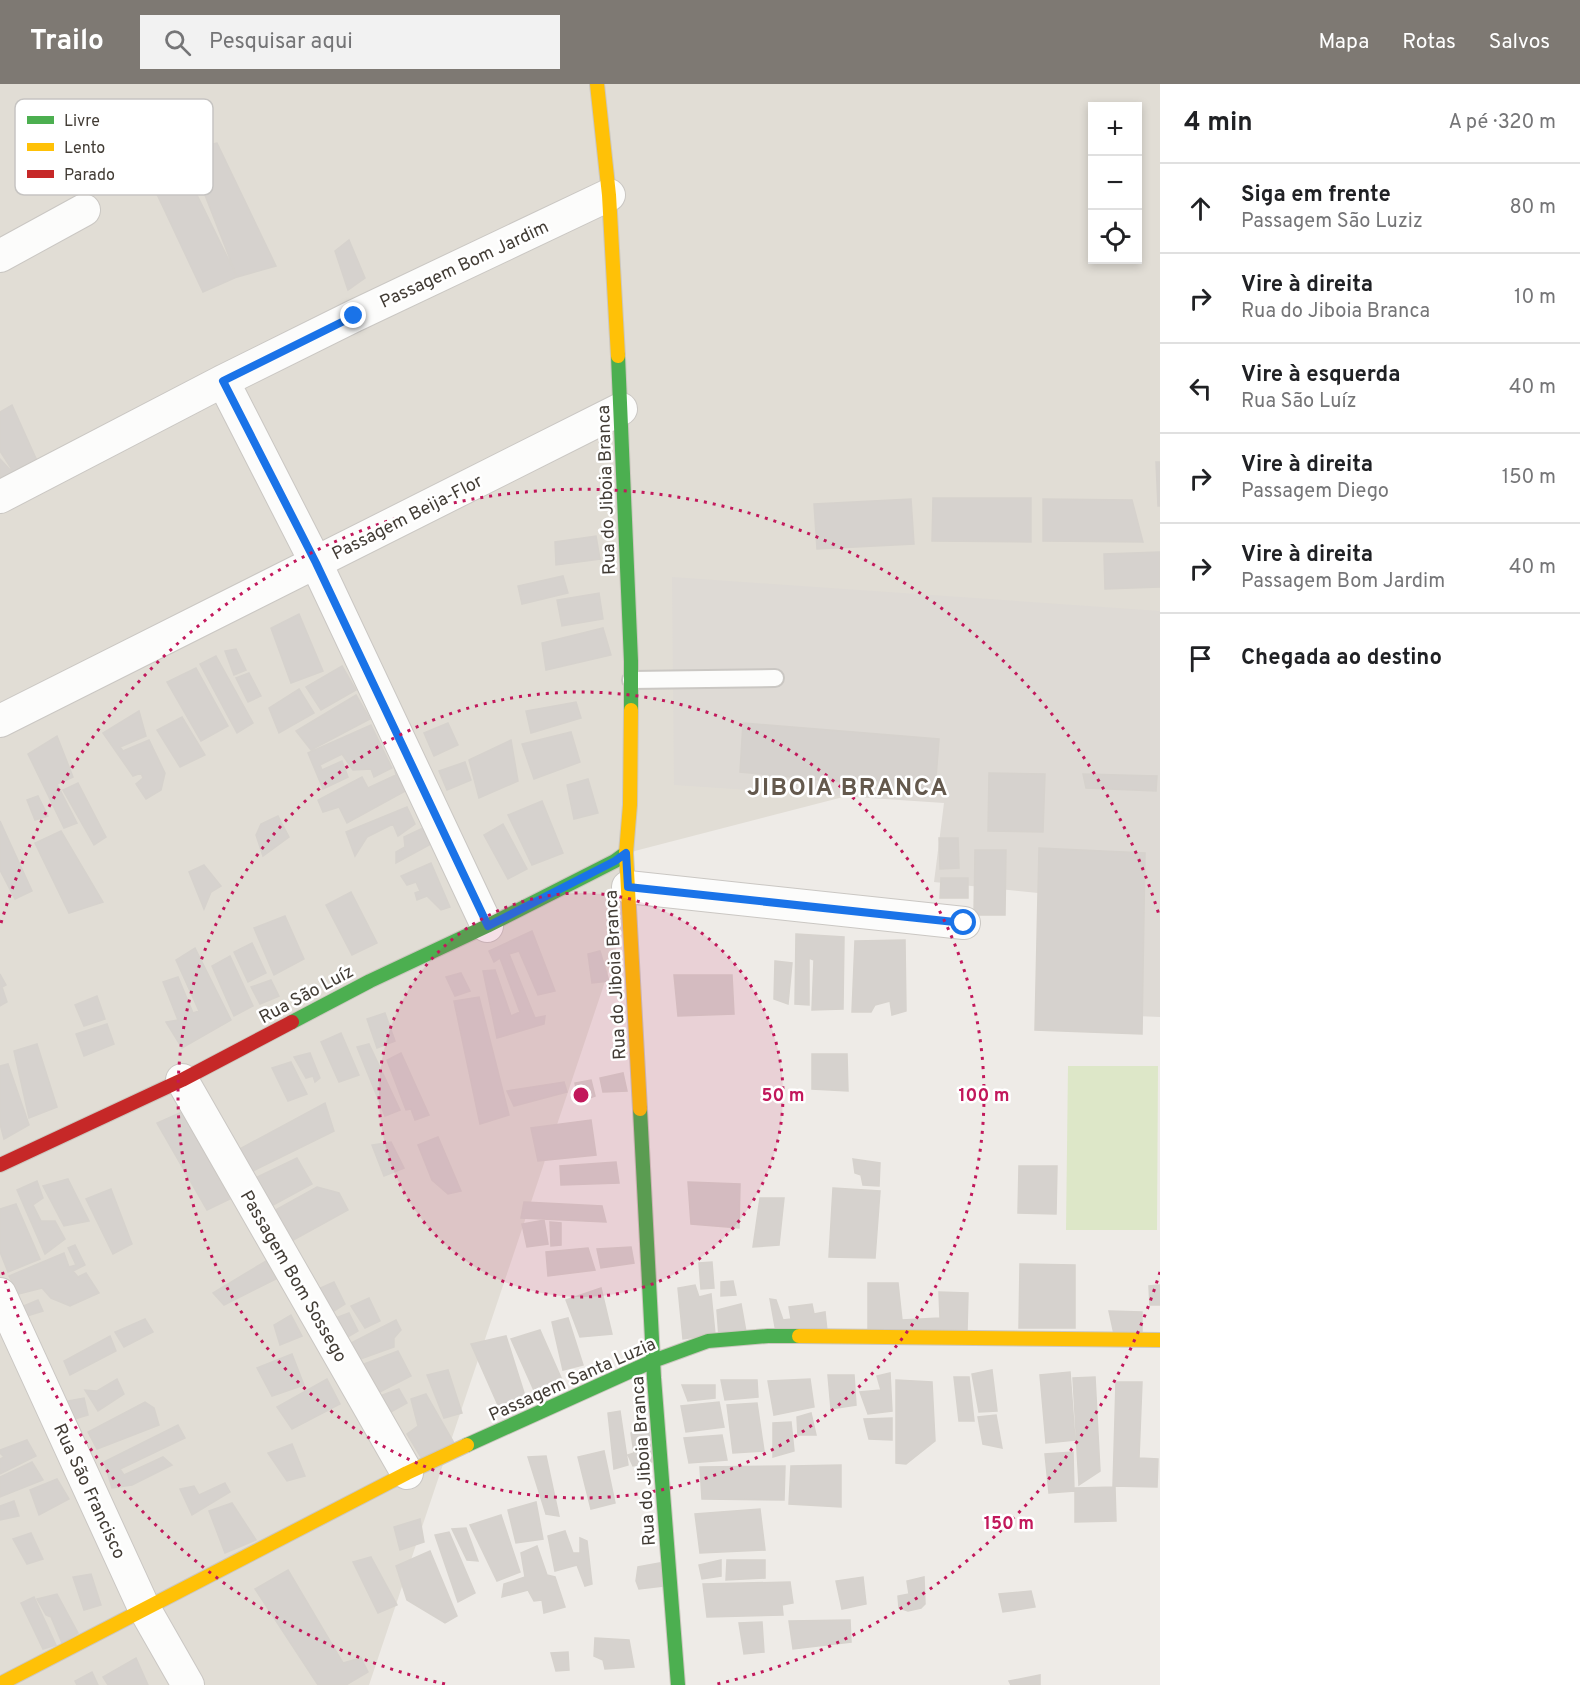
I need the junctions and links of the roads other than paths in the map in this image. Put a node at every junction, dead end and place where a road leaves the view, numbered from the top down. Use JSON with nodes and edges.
{"nodes":[{"id":1,"x":597,"y":84,"type":"edge"},
{"id":2,"x":609,"y":195,"type":"junction"},
{"id":3,"x":84,"y":210,"type":"dead end"},
{"id":4,"x":0,"y":256,"type":"edge"},
{"id":5,"x":223,"y":381,"type":"junction"},
{"id":6,"x":621,"y":409,"type":"junction"},
{"id":7,"x":0,"y":497,"type":"edge"},
{"id":8,"x":316,"y":563,"type":"junction"},
{"id":9,"x":776,"y":678,"type":"dead end"},
{"id":10,"x":631,"y":680,"type":"junction"},
{"id":11,"x":0,"y":721,"type":"edge"},
{"id":12,"x":626,"y":853,"type":"junction"},
{"id":13,"x":628,"y":887,"type":"junction"},
{"id":14,"x":964,"y":923,"type":"dead end"},
{"id":15,"x":488,"y":926,"type":"junction"},
{"id":16,"x":182,"y":1080,"type":"junction"},
{"id":17,"x":0,"y":1165,"type":"edge"},
{"id":18,"x":0,"y":1294,"type":"edge"},
{"id":19,"x":1160,"y":1340,"type":"edge"},
{"id":20,"x":653,"y":1361,"type":"junction"},
{"id":21,"x":407,"y":1473,"type":"junction"},
{"id":22,"x":144,"y":1608,"type":"junction"},
{"id":23,"x":0,"y":1684,"type":"edge"},
{"id":24,"x":188,"y":1685,"type":"edge"},
{"id":25,"x":678,"y":1685,"type":"edge"}],
"edges":[{"from":1,"to":2,"type":"street","name":"Rua do Jiboia Branca"},
{"from":2,"to":5,"type":"street","name":"Passagem Bom Jardim"},
{"from":2,"to":6,"type":"street","name":"Rua do Jiboia Branca"},
{"from":3,"to":4,"type":"street"},
{"from":5,"to":7,"type":"street","name":"Passagem Bom Jardim"},
{"from":5,"to":8,"type":"street"},
{"from":6,"to":8,"type":"street","name":"Passagem Beija-Flor"},
{"from":6,"to":10,"type":"street","name":"Rua do Jiboia Branca"},
{"from":8,"to":11,"type":"street","name":"Passagem Beija-Flor"},
{"from":8,"to":15,"type":"street"},
{"from":9,"to":10,"type":"lane"},
{"from":10,"to":12,"type":"street","name":"Rua do Jiboia Branca"},
{"from":12,"to":13,"type":"street","name":"Rua do Jiboia Branca"},
{"from":12,"to":15,"type":"street","name":"Rua São Luíz"},
{"from":13,"to":14,"type":"street"},
{"from":13,"to":20,"type":"street","name":"Rua do Jiboia Branca"},
{"from":15,"to":16,"type":"street","name":"Rua São Luíz"},
{"from":16,"to":17,"type":"street","name":"Rua São Luíz"},
{"from":16,"to":21,"type":"street","name":"Passagem Bom Sossego"},
{"from":18,"to":22,"type":"street","name":"Rua São Francisco"},
{"from":19,"to":20,"type":"street","name":"Passagem Santa Luzia"},
{"from":20,"to":21,"type":"street","name":"Passagem Santa Luzia"},
{"from":20,"to":25,"type":"street","name":"Rua do Jiboia Branca"},
{"from":21,"to":22,"type":"street","name":"Passagem Santa Luzia"},
{"from":22,"to":23,"type":"street","name":"Passagem Santa Luzia"},
{"from":22,"to":24,"type":"street","name":"Rua São Francisco"}]}
